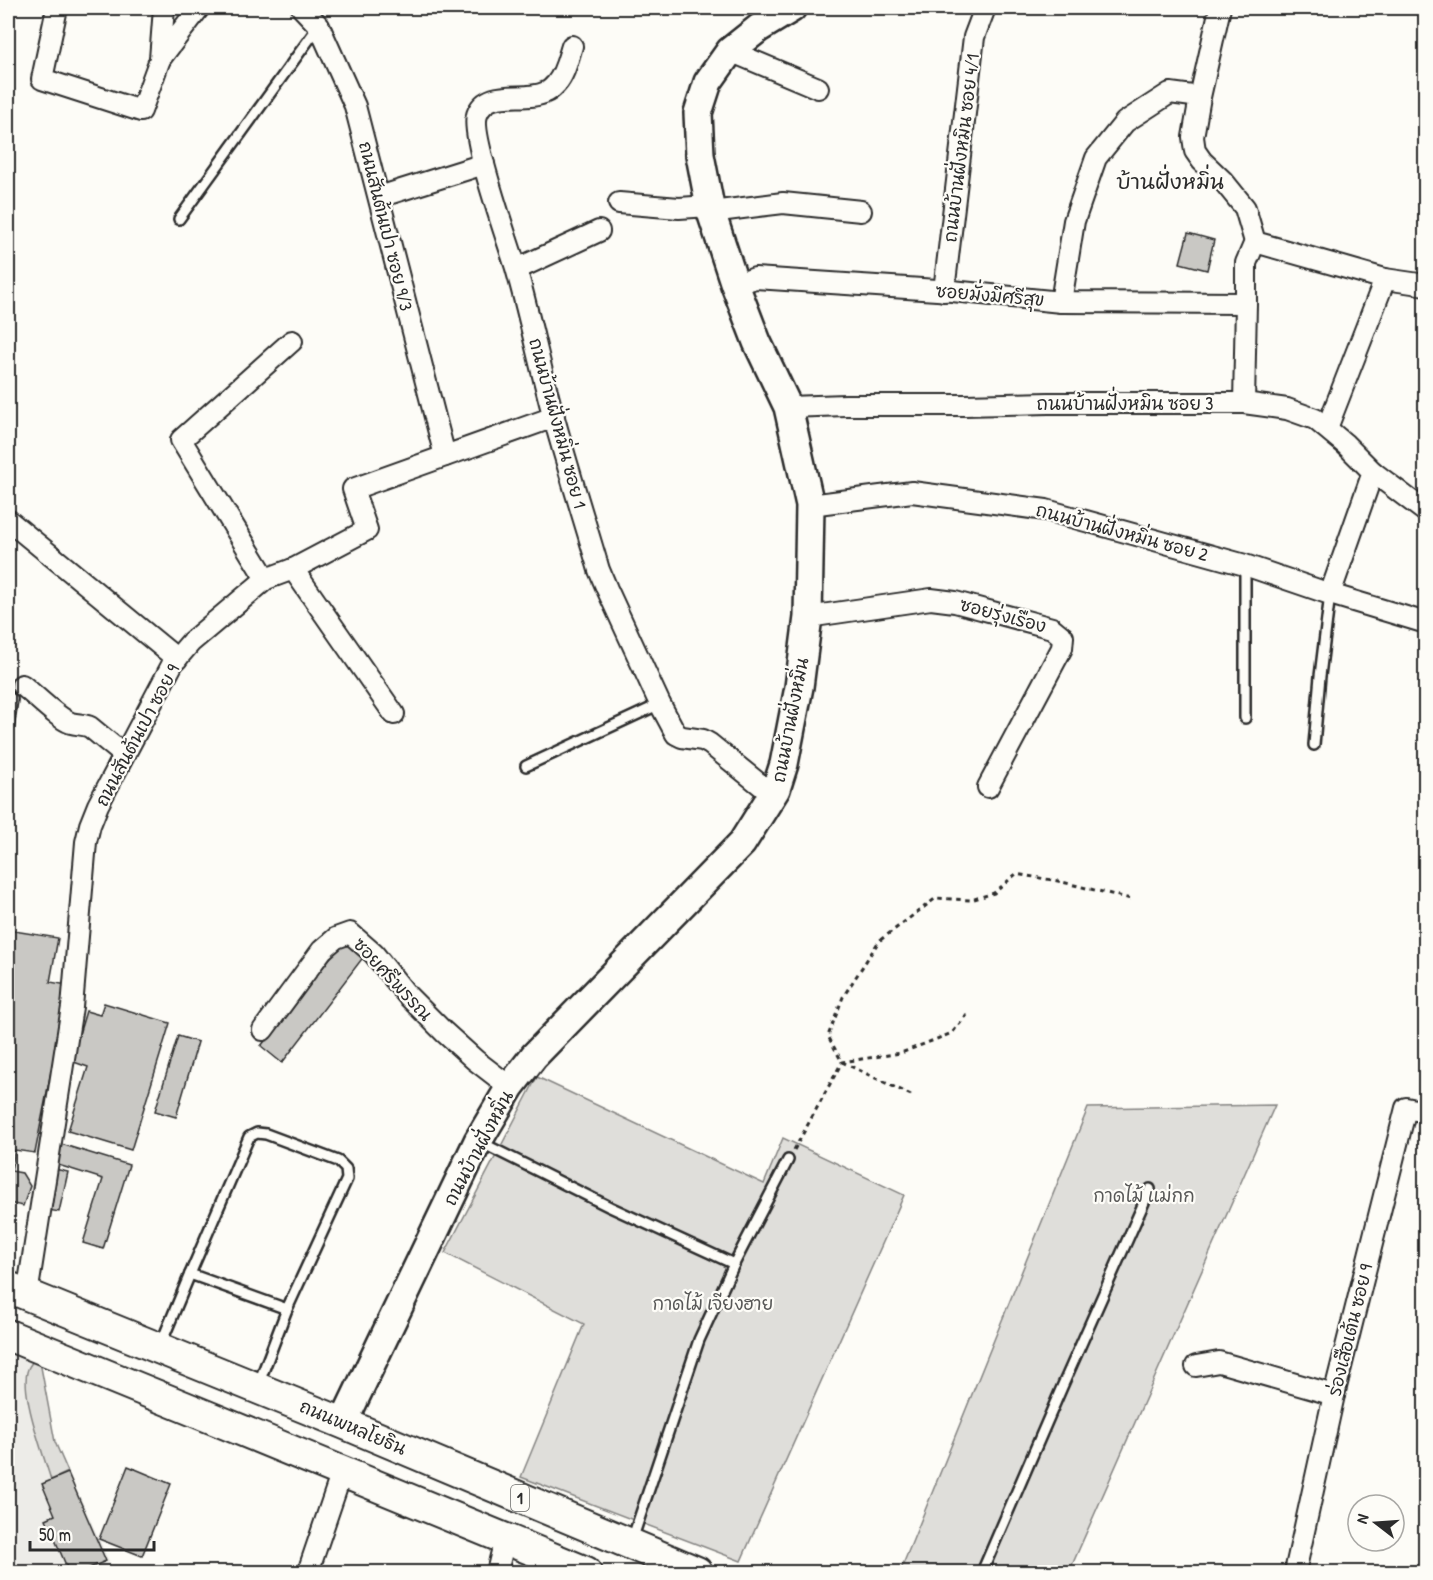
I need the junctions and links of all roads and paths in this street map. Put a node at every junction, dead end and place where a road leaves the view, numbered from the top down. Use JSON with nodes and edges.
{"nodes":[{"id":1,"x":57,"y":8,"type":"edge"},
{"id":2,"x":164,"y":8,"type":"edge"},
{"id":3,"x":199,"y":8,"type":"edge"},
{"id":4,"x":302,"y":8,"type":"edge"},
{"id":5,"x":792,"y":8,"type":"edge"},
{"id":6,"x":985,"y":8,"type":"edge"},
{"id":7,"x":1220,"y":8,"type":"edge"},
{"id":8,"x":319,"y":27,"type":"junction"},
{"id":9,"x":572,"y":46,"type":"dead end"},
{"id":10,"x":730,"y":51,"type":"junction"},
{"id":11,"x":160,"y":59,"type":"junction"},
{"id":12,"x":818,"y":88,"type":"dead end"},
{"id":13,"x":1200,"y":97,"type":"junction"},
{"id":14,"x":484,"y":164,"type":"junction"},
{"id":15,"x":379,"y":197,"type":"junction"},
{"id":16,"x":619,"y":203,"type":"dead end"},
{"id":17,"x":710,"y":209,"type":"junction"},
{"id":18,"x":861,"y":211,"type":"dead end"},
{"id":19,"x":179,"y":219,"type":"dead end"},
{"id":20,"x":599,"y":231,"type":"dead end"},
{"id":21,"x":1255,"y":242,"type":"junction"},
{"id":22,"x":517,"y":269,"type":"junction"},
{"id":23,"x":1385,"y":279,"type":"junction"},
{"id":24,"x":735,"y":285,"type":"junction"},
{"id":25,"x":1425,"y":285,"type":"edge"},
{"id":26,"x":944,"y":291,"type":"junction"},
{"id":27,"x":1061,"y":302,"type":"junction"},
{"id":28,"x":1246,"y":303,"type":"junction"},
{"id":29,"x":292,"y":341,"type":"dead end"},
{"id":30,"x":1244,"y":403,"type":"junction"},
{"id":31,"x":788,"y":407,"type":"junction"},
{"id":32,"x":554,"y":417,"type":"junction"},
{"id":33,"x":1327,"y":428,"type":"junction"},
{"id":34,"x":445,"y":456,"type":"junction"},
{"id":35,"x":1373,"y":472,"type":"junction"},
{"id":36,"x":810,"y":505,"type":"junction"},
{"id":37,"x":1425,"y":512,"type":"edge"},
{"id":38,"x":8,"y":520,"type":"edge"},
{"id":39,"x":1245,"y":565,"type":"junction"},
{"id":40,"x":293,"y":569,"type":"junction"},
{"id":41,"x":266,"y":579,"type":"junction"},
{"id":42,"x":1330,"y":594,"type":"junction"},
{"id":43,"x":808,"y":617,"type":"junction"},
{"id":44,"x":1425,"y":623,"type":"edge"},
{"id":45,"x":177,"y":659,"type":"junction"},
{"id":46,"x":17,"y":692,"type":"joint"},
{"id":47,"x":660,"y":704,"type":"junction"},
{"id":48,"x":394,"y":714,"type":"dead end"},
{"id":49,"x":1245,"y":718,"type":"dead end"},
{"id":50,"x":8,"y":728,"type":"edge"},
{"id":51,"x":1314,"y":745,"type":"dead end"},
{"id":52,"x":124,"y":755,"type":"junction"},
{"id":53,"x":526,"y":766,"type":"dead end"},
{"id":54,"x":988,"y":787,"type":"dead end"},
{"id":55,"x":773,"y":795,"type":"junction"},
{"id":56,"x":1131,"y":899,"type":"dead end"},
{"id":57,"x":967,"y":1015,"type":"dead end"},
{"id":58,"x":264,"y":1030,"type":"dead end"},
{"id":59,"x":842,"y":1062,"type":"junction"},
{"id":60,"x":510,"y":1088,"type":"junction"},
{"id":61,"x":911,"y":1095,"type":"dead end"},
{"id":62,"x":1425,"y":1112,"type":"edge"},
{"id":63,"x":478,"y":1141,"type":"junction"},
{"id":64,"x":788,"y":1160,"type":"joint"},
{"id":65,"x":1150,"y":1189,"type":"dead end"},
{"id":66,"x":734,"y":1264,"type":"junction"},
{"id":67,"x":190,"y":1274,"type":"junction"},
{"id":68,"x":17,"y":1291,"type":"edge"},
{"id":69,"x":287,"y":1309,"type":"junction"},
{"id":70,"x":8,"y":1335,"type":"edge"},
{"id":71,"x":159,"y":1348,"type":"junction"},
{"id":72,"x":1197,"y":1366,"type":"dead end"},
{"id":73,"x":258,"y":1388,"type":"junction"},
{"id":74,"x":1334,"y":1395,"type":"junction"},
{"id":75,"x":343,"y":1423,"type":"junction"},
{"id":76,"x":342,"y":1472,"type":"junction"},
{"id":77,"x":506,"y":1539,"type":"junction"},
{"id":78,"x":630,"y":1545,"type":"junction"},
{"id":79,"x":308,"y":1572,"type":"edge"},
{"id":80,"x":497,"y":1572,"type":"edge"},
{"id":81,"x":586,"y":1572,"type":"edge"},
{"id":82,"x":697,"y":1572,"type":"edge"},
{"id":83,"x":982,"y":1572,"type":"edge"},
{"id":84,"x":1295,"y":1572,"type":"edge"}],
"edges":[{"from":1,"to":11,"type":"street"},
{"from":2,"to":11,"type":"street"},
{"from":3,"to":11,"type":"street"},
{"from":4,"to":8,"type":"street","name":"ถนนสันต้นเปา ซอย 9/3"},
{"from":5,"to":10,"type":"street","name":"ถนนบ้านฝั่งหมิ่น"},
{"from":6,"to":26,"type":"street","name":"ถนนบ้านฝั่งหมิน ซอย 4/1"},
{"from":7,"to":13,"type":"street"},
{"from":8,"to":15,"type":"street","name":"ถนนสันต้นเปา ซอย 9/3"},
{"from":8,"to":19,"type":"lane"},
{"from":9,"to":14,"type":"street","name":"ถนนบ้านฝั่งหมิ่น ซอย 1"},
{"from":10,"to":12,"type":"street"},
{"from":10,"to":17,"type":"street","name":"ถนนบ้านฝั่งหมิ่น"},
{"from":13,"to":21,"type":"street"},
{"from":13,"to":27,"type":"street"},
{"from":14,"to":15,"type":"street"},
{"from":14,"to":22,"type":"street","name":"ถนนบ้านฝั่งหมิ่น ซอย 1"},
{"from":15,"to":34,"type":"street","name":"ถนนสันต้นเปา ซอย 9/3"},
{"from":16,"to":17,"type":"street"},
{"from":17,"to":18,"type":"street"},
{"from":17,"to":24,"type":"street","name":"ถนนบ้านฝั่งหมิ่น"},
{"from":20,"to":22,"type":"street"},
{"from":21,"to":23,"type":"street"},
{"from":21,"to":28,"type":"street"},
{"from":22,"to":32,"type":"street","name":"ถนนบ้านฝั่งหมิ่น ซอย 1"},
{"from":23,"to":25,"type":"street"},
{"from":23,"to":33,"type":"street"},
{"from":24,"to":26,"type":"street","name":"ซอยมั่งมีศรีสุข"},
{"from":24,"to":31,"type":"street","name":"ถนนบ้านฝั่งหมิ่น"},
{"from":26,"to":27,"type":"street","name":"ซอยมั่งมีศรีสุข"},
{"from":27,"to":28,"type":"street","name":"ซอยมั่งมีศรีสุข"},
{"from":28,"to":30,"type":"street"},
{"from":29,"to":41,"type":"street"},
{"from":30,"to":31,"type":"street","name":"ถนนบ้านฝั่งหมิน ซอย 3"},
{"from":30,"to":33,"type":"street","name":"ถนนบ้านฝั่งหมิน ซอย 3"},
{"from":31,"to":36,"type":"street","name":"ถนนบ้านฝั่งหมิ่น"},
{"from":32,"to":34,"type":"street","name":"ถนนสันต้นเปา ซอย 9"},
{"from":32,"to":47,"type":"street","name":"ถนนบ้านฝั่งหมิ่น ซอย 1"},
{"from":33,"to":35,"type":"street","name":"ถนนบ้านฝั่งหมิน ซอย 3"},
{"from":34,"to":40,"type":"street","name":"ถนนสันต้นเปา ซอย 9"},
{"from":35,"to":37,"type":"street","name":"ถนนบ้านฝั่งหมิน ซอย 3"},
{"from":35,"to":42,"type":"street"},
{"from":36,"to":39,"type":"street","name":"ถนนบ้านฝั่งหมิ่น ซอย 2"},
{"from":36,"to":43,"type":"street","name":"ถนนบ้านฝั่งหมิ่น"},
{"from":38,"to":45,"type":"street"},
{"from":39,"to":42,"type":"street","name":"ถนนบ้านฝั่งหมิ่น ซอย 2"},
{"from":39,"to":49,"type":"lane"},
{"from":40,"to":41,"type":"street","name":"ถนนสันต้นเปา ซอย 9"},
{"from":40,"to":48,"type":"street"},
{"from":41,"to":45,"type":"street","name":"ถนนสันต้นเปา ซอย 9"},
{"from":42,"to":44,"type":"street","name":"ถนนบ้านฝั่งหมิ่น ซอย 2"},
{"from":42,"to":51,"type":"lane"},
{"from":43,"to":54,"type":"street","name":"ซอยรุ่งเรือง"},
{"from":43,"to":55,"type":"street","name":"ถนนบ้านฝั่งหมิ่น"},
{"from":45,"to":52,"type":"street","name":"ถนนสันต้นเปา ซอย 9"},
{"from":46,"to":50,"type":"lane"},
{"from":46,"to":52,"type":"street"},
{"from":47,"to":53,"type":"lane"},
{"from":47,"to":55,"type":"street","name":"ถนนบ้านฝั่งหมิ่น ซอย 1"},
{"from":52,"to":68,"type":"street","name":"ถนนสันต้นเปา ซอย 9"},
{"from":55,"to":60,"type":"street","name":"ถนนบ้านฝั่งหมิ่น"},
{"from":56,"to":59,"type":"path"},
{"from":57,"to":59,"type":"path"},
{"from":58,"to":60,"type":"street","name":"ซอยศรีพรรณ"},
{"from":59,"to":61,"type":"path"},
{"from":59,"to":64,"type":"path"},
{"from":60,"to":63,"type":"street","name":"ถนนบ้านฝั่งหมิ่น"},
{"from":62,"to":74,"type":"street","name":"ร่องเสือเต้น ซอย 9"},
{"from":63,"to":66,"type":"lane"},
{"from":63,"to":75,"type":"street","name":"ถนนบ้านฝั่งหมิ่น"},
{"from":64,"to":66,"type":"lane"},
{"from":65,"to":83,"type":"lane"},
{"from":66,"to":78,"type":"lane"},
{"from":67,"to":69,"type":"lane"},
{"from":67,"to":69,"type":"lane"},
{"from":67,"to":71,"type":"lane"},
{"from":68,"to":71,"type":"main road","name":"ถนนพหลโยธิน","number":"1"},
{"from":69,"to":73,"type":"lane"},
{"from":70,"to":76,"type":"main road"},
{"from":71,"to":73,"type":"main road","name":"ถนนพหลโยธิน","number":"1"},
{"from":72,"to":74,"type":"street"},
{"from":73,"to":75,"type":"main road","name":"ถนนพหลโยธิน","number":"1"},
{"from":74,"to":84,"type":"street","name":"ร่องเสือเต้น ซอย 9"},
{"from":75,"to":76,"type":"main road"},
{"from":75,"to":78,"type":"main road","name":"ถนนพหลโยธิน","number":"1"},
{"from":76,"to":77,"type":"main road"},
{"from":76,"to":79,"type":"street"},
{"from":77,"to":80,"type":"street"},
{"from":77,"to":81,"type":"main road"},
{"from":78,"to":82,"type":"main road","name":"ถนนพหลโยธิน","number":"1"}]}
